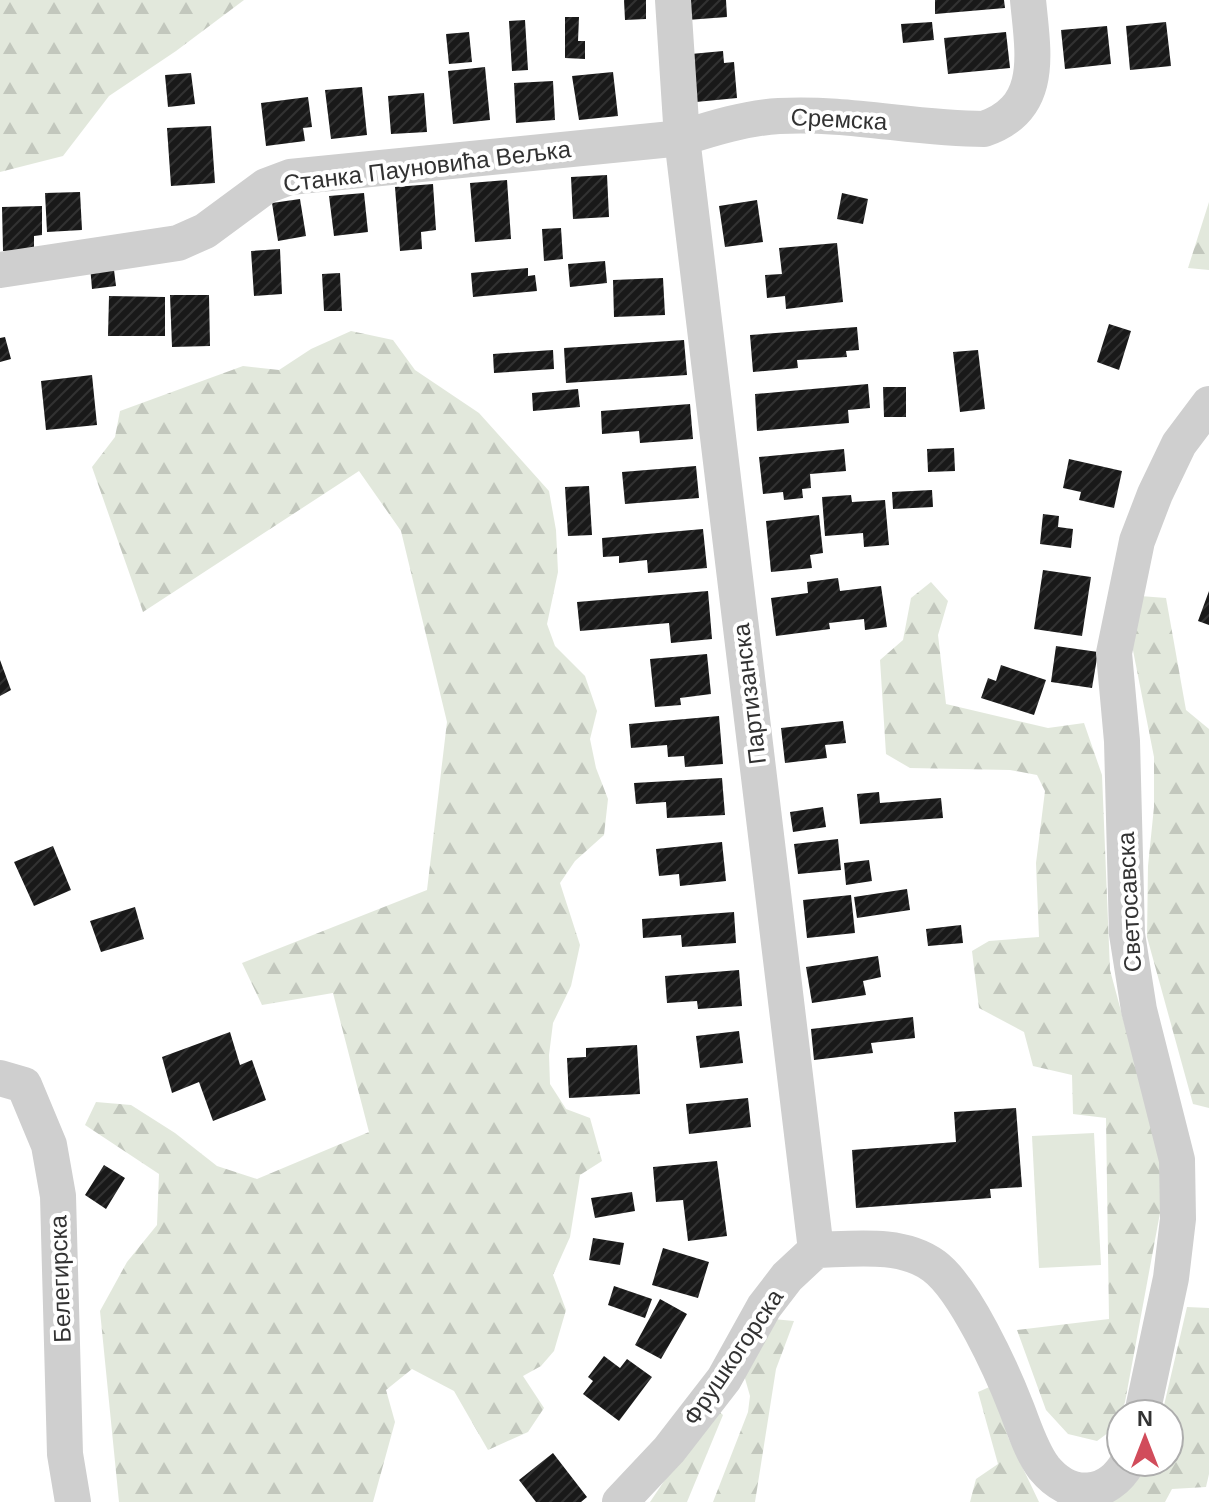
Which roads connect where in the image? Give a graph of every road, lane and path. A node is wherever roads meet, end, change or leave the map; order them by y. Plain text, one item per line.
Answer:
1 (673, 0) edge
2 (1028, 0) edge
3 (682, 138) junction
4 (0, 270) edge
5 (1209, 404) edge
6 (0, 1078) edge
7 (816, 1250) junction
8 (1145, 1398) edge
9 (1116, 1478) edge
10 (73, 1502) edge
11 (620, 1502) edge

1 - 3 street
2 - 3 street, Сремска
3 - 4 street, Станка Пауновића Вељка
3 - 7 street, Партизанска
5 - 8 street, Светосавска
6 - 10 street, Белегирска
7 - 9 street
7 - 11 street, Фрушкогорска

